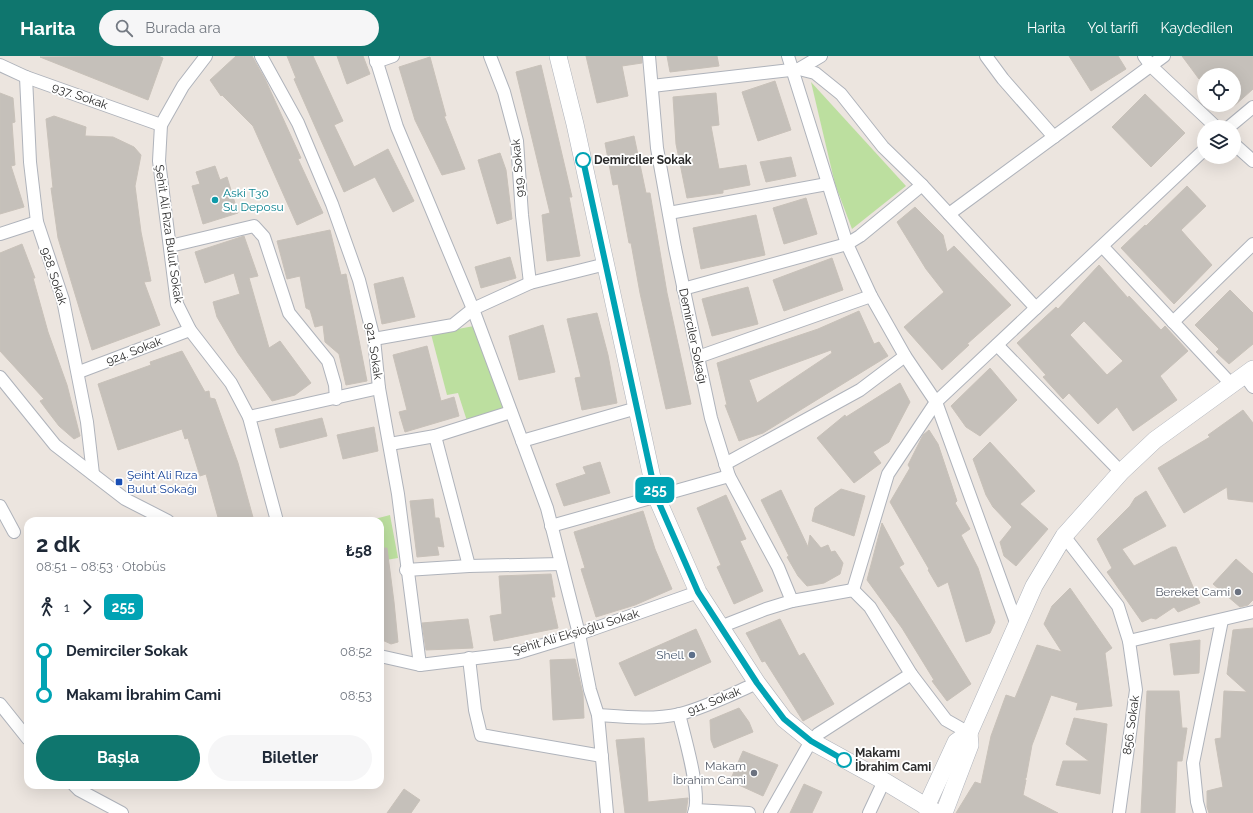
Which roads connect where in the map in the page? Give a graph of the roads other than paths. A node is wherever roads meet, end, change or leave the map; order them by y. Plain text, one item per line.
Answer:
1 (206, 56) edge
2 (261, 56) edge
3 (394, 56) edge
4 (490, 56) edge
5 (558, 56) edge
6 (649, 56) edge
7 (788, 56) edge
8 (821, 56) edge
9 (986, 56) edge
10 (1164, 56) edge
11 (376, 59) edge
12 (1147, 61) edge
13 (0, 65) edge
14 (796, 69) junction
15 (26, 77) junction
16 (652, 86) junction
17 (1253, 108) edge
18 (1209, 120) edge
19 (1238, 120) edge
20 (161, 125) junction
21 (1054, 137) junction
22 (1241, 150) edge
23 (1197, 157) edge
24 (1253, 160) edge
25 (827, 184) junction
26 (922, 185) junction
27 (668, 213) junction
28 (949, 214) junction
29 (37, 222) junction
30 (0, 234) edge
31 (847, 244) junction
32 (1253, 244) edge
33 (170, 246) junction
34 (1102, 247) junction
35 (606, 264) junction
36 (530, 283) junction
37 (683, 288) junction
38 (871, 296) junction
39 (1036, 308) junction
40 (473, 309) junction
41 (1173, 322) junction
42 (190, 330) junction
43 (374, 339) junction
44 (996, 345) junction
45 (905, 356) junction
46 (698, 358) junction
47 (79, 372) junction
48 (0, 377) edge
49 (1246, 379) edge
50 (380, 388) junction
51 (336, 399) junction
52 (936, 402) junction
53 (637, 408) junction
54 (511, 412) junction
55 (249, 417) junction
56 (435, 436) junction
57 (522, 441) junction
58 (390, 444) junction
59 (726, 464) junction
60 (1122, 472) junction
61 (93, 474) junction
62 (729, 476) junction
63 (656, 496) junction
64 (0, 506) edge
65 (160, 517) edge
66 (276, 517) edge
67 (551, 526) junction
68 (14, 532) dead end
69 (1064, 536) junction
70 (561, 564) junction
71 (469, 566) junction
72 (406, 570) junction
73 (853, 590) junction
74 (698, 592) junction
75 (792, 601) junction
76 (1253, 612) edge
77 (1222, 620) junction
78 (1016, 625) junction
79 (720, 627) junction
80 (579, 634) junction
81 (1129, 640) junction
82 (384, 657) edge
83 (469, 658) junction
84 (420, 664) junction
85 (911, 674) junction
86 (757, 683) junction
87 (0, 704) edge
88 (679, 714) junction
89 (598, 715) junction
90 (969, 733) junction
91 (24, 734) edge
92 (811, 741) junction
93 (602, 756) junction
94 (884, 781) junction
95 (78, 789) edge
96 (931, 810) edge
97 (695, 812) edge
98 (122, 813) edge
99 (607, 813) edge
100 (749, 813) edge
101 (770, 813) edge
102 (869, 813) edge
103 (944, 813) edge
104 (1119, 813) edge
105 (1200, 813) edge

1 - 20 street, Şehit Ali Rıza Bulut Sokak
2 - 43 street, 921. Sokak
3 - 11 street
4 - 36 street, 919. Sokak
5 - 35 main road
6 - 16 street, Demirciler Sokağı
7 - 14 street
8 - 14 street
9 - 21 street
10 - 12 street
11 - 40 street
12 - 18 street
12 - 21 street
13 - 15 street, 937. Sokak
14 - 16 street
14 - 25 street
14 - 26 street
15 - 20 street, 937. Sokak
15 - 29 street, 928. Sokak
16 - 27 street, Demirciler Sokağı
17 - 19 street
20 - 33 street, Şehit Ali Rıza Bulut Sokak
21 - 28 street
22 - 24 street
23 - 34 street
25 - 27 street
25 - 31 street
26 - 28 street
26 - 31 street
27 - 37 street, Demirciler Sokağı
28 - 39 street
29 - 30 street
29 - 47 street, 928. Sokak
31 - 37 street
31 - 38 street
32 - 41 street
33 - 42 street, Şehit Ali Rıza Bulut Sokak
33 - 51 street
34 - 39 street
34 - 41 street
35 - 36 street
35 - 53 main road
36 - 40 street
37 - 46 street, Demirciler Sokağı
38 - 45 street
38 - 46 street
39 - 44 street
40 - 43 street
40 - 54 street
41 - 49 street
42 - 47 street, 924. Sokak
42 - 55 street, Şehit Ali Rıza Bulut Sokak
43 - 50 street, 921. Sokak
44 - 52 street
44 - 60 street
45 - 52 street
45 - 59 street
46 - 59 street, Demirciler Sokağı
47 - 61 street, 928. Sokak
48 - 61 street
49 - 60 main road
50 - 51 street
50 - 58 street, 921. Sokak
51 - 55 street
52 - 73 street
52 - 78 street
53 - 57 street
53 - 63 main road
54 - 56 street
54 - 57 street
55 - 66 street, Şehit Ali Rıza Bulut Sokak
56 - 58 street
56 - 71 street
57 - 67 street
58 - 72 street, 921. Sokak
59 - 62 street, Demirciler Sokağı
60 - 69 main road
61 - 65 street
62 - 63 street
62 - 75 street, Demirciler Sokağı
63 - 67 street
63 - 74 main road
64 - 68 street
67 - 70 street
69 - 78 main road
69 - 81 street, 856. Sokak
70 - 71 street
70 - 80 street
71 - 72 street
72 - 84 street, 921. Sokak
73 - 75 street
73 - 85 street
74 - 79 main road
74 - 80 street, Şehit Ali Ekşioğlu Sokak
75 - 79 street
76 - 77 street
77 - 81 street
77 - 105 street
78 - 90 main road
79 - 86 main road
80 - 83 street, Şehit Ali Ekşioğlu Sokak
80 - 89 street
81 - 104 street, 856. Sokak
82 - 84 street, Şehit Ali Ekşioğlu Sokak
83 - 84 street, Şehit Ali Ekşioğlu Sokak
83 - 93 street
85 - 90 street
85 - 92 street
86 - 88 street, 911. Sokak
86 - 92 main road
87 - 91 street
88 - 89 street, 911. Sokak
88 - 97 street
89 - 93 street
90 - 96 main road
90 - 103 main road
92 - 94 main road
92 - 101 street
93 - 99 street
94 - 96 main road
94 - 102 street
95 - 98 street
97 - 100 street

